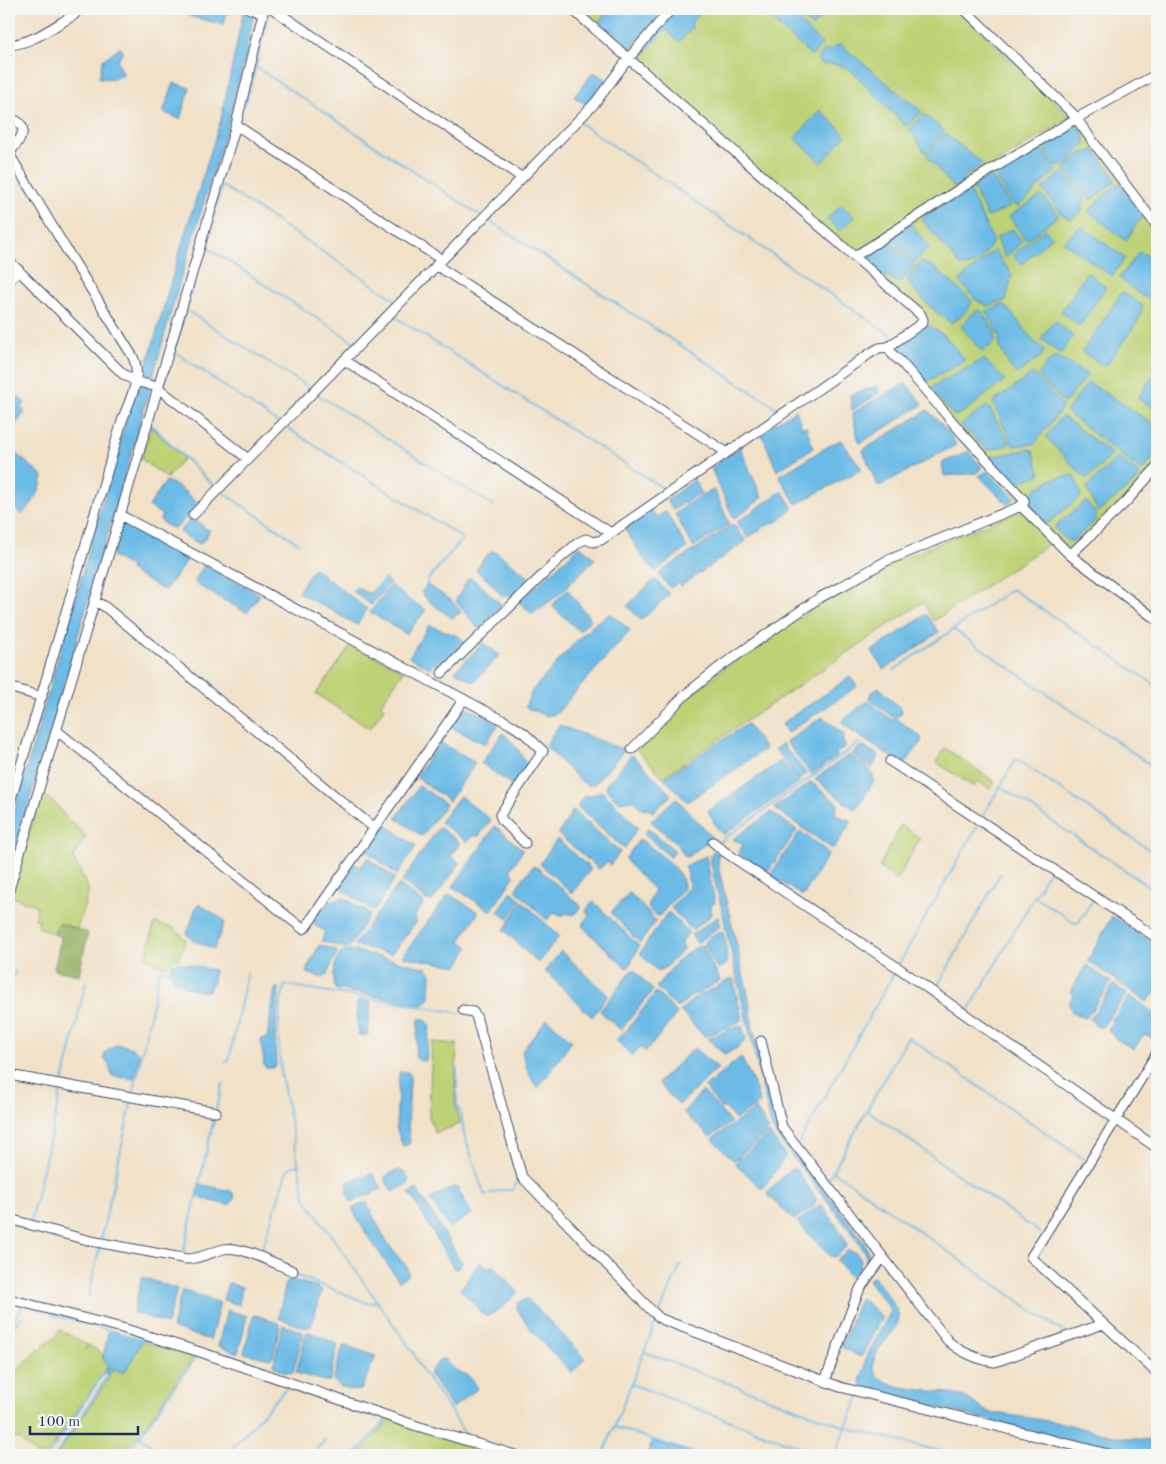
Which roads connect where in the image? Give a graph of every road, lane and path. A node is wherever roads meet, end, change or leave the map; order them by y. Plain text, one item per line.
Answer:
1 (79, 9) edge
2 (273, 9) edge
3 (572, 9) edge
4 (671, 9) edge
5 (964, 9) edge
6 (259, 10) edge
7 (9, 45) edge
8 (628, 59) junction
9 (1157, 74) edge
10 (1077, 118) junction
11 (9, 122) edge
12 (236, 125) junction
13 (522, 177) junction
14 (1157, 226) edge
15 (854, 256) junction
16 (9, 261) edge
17 (439, 262) junction
18 (19, 270) junction
19 (9, 281) edge
20 (888, 347) junction
21 (344, 360) junction
22 (137, 382) junction
23 (155, 386) junction
24 (726, 452) junction
25 (248, 459) junction
26 (1157, 467) edge
27 (1021, 506) junction
28 (120, 515) junction
29 (193, 515) dead end
30 (611, 533) junction
31 (1070, 555) junction
32 (94, 601) junction
33 (1157, 620) edge
34 (442, 673) dead end
35 (9, 687) edge
36 (42, 697) junction
37 (464, 699) junction
38 (56, 730) junction
39 (632, 749) dead end
40 (890, 761) dead end
41 (9, 806) edge
42 (374, 828) junction
43 (713, 842) dead end
44 (525, 843) dead end
45 (9, 890) edge
46 (1157, 938) edge
47 (463, 1010) dead end
48 (761, 1041) dead end
49 (1157, 1053) edge
50 (9, 1075) edge
51 (216, 1112) dead end
52 (1116, 1120) junction
53 (1157, 1148) edge
54 (9, 1220) edge
55 (882, 1258) junction
56 (294, 1272) dead end
57 (9, 1299) edge
58 (1103, 1324) junction
59 (1157, 1373) edge
60 (825, 1381) junction
61 (515, 1455) edge
62 (1112, 1455) edge

1 - 7 street
2 - 13 street
3 - 8 street
4 - 8 street
5 - 10 street
6 - 12 street
8 - 13 street
8 - 15 street
9 - 10 street
10 - 14 street
10 - 15 street
11 - 22 street
12 - 17 street
12 - 23 street
13 - 17 street
15 - 20 street
16 - 18 street
17 - 21 street
17 - 24 street
18 - 19 street
18 - 22 street
20 - 24 street
20 - 27 street
21 - 25 street
21 - 30 street
22 - 23 street
22 - 36 street
23 - 25 street
23 - 28 street
24 - 30 street
25 - 29 street
26 - 31 street
27 - 31 street
27 - 39 street
28 - 32 street
28 - 37 street
30 - 34 street
31 - 33 street
32 - 38 street
32 - 42 street
35 - 36 street
36 - 41 street
37 - 42 street
37 - 44 street
38 - 42 street
38 - 45 street
40 - 46 street
43 - 52 street
47 - 60 street
48 - 55 street
49 - 52 street
50 - 51 street
52 - 53 street
52 - 58 street
54 - 56 street
55 - 58 street
55 - 60 street
57 - 61 street
58 - 59 street
60 - 62 street

